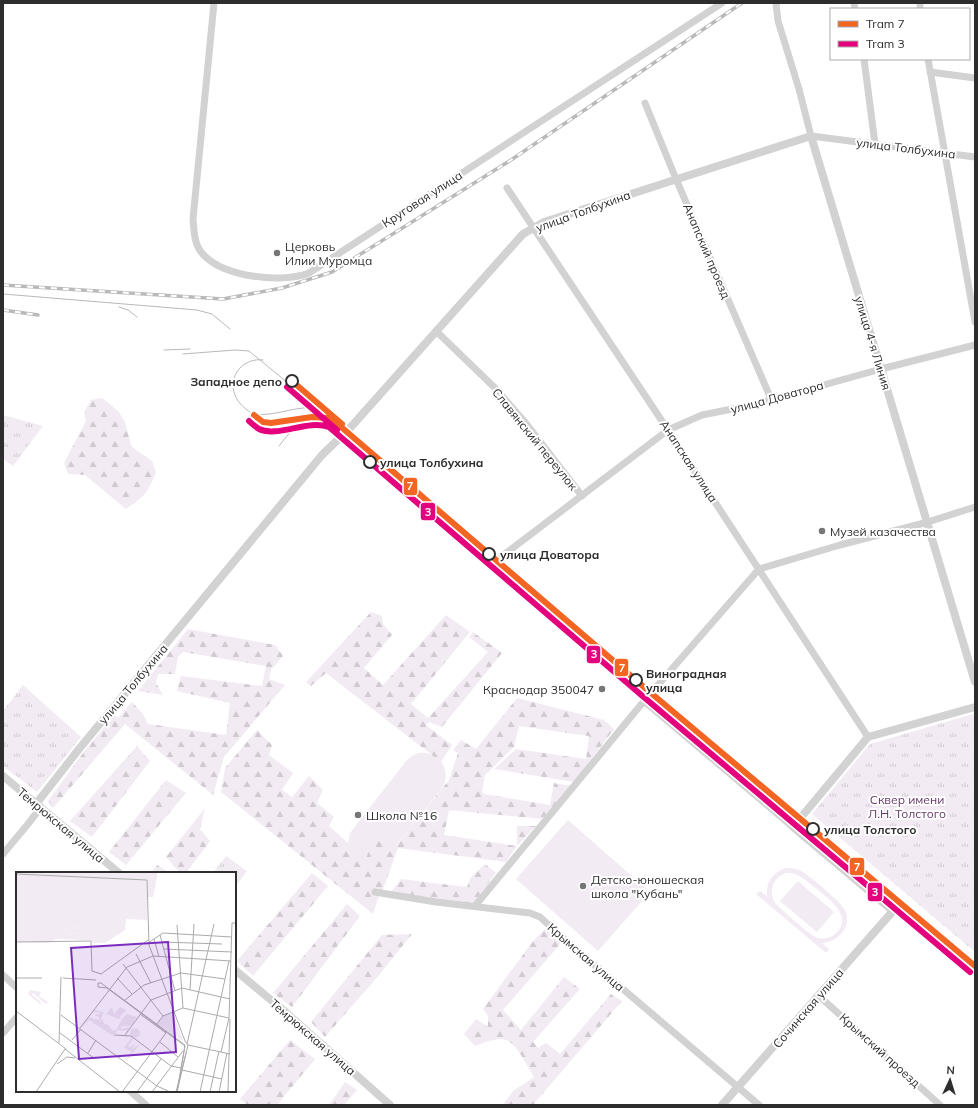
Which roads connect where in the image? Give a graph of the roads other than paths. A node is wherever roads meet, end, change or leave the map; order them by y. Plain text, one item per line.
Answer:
1 (214, 3) edge
2 (722, 3) edge
3 (776, 3) edge
4 (864, 60) edge
5 (928, 60) edge
6 (930, 72) junction
7 (975, 78) edge
8 (646, 102) dead end
9 (812, 136) junction
10 (875, 144) junction
11 (945, 153) junction
12 (975, 157) edge
13 (676, 179) junction
14 (507, 188) dead end
15 (535, 227) junction
16 (975, 322) edge
17 (436, 332) junction
18 (975, 346) edge
19 (881, 369) junction
20 (771, 399) junction
21 (668, 430) junction
22 (582, 496) junction
23 (975, 507) edge
24 (928, 522) junction
25 (501, 557) dead end
26 (759, 568) junction
27 (975, 682) edge
28 (644, 701) junction
29 (975, 707) edge
30 (868, 737) junction
31 (3, 776) edge
32 (39, 805) junction
33 (793, 826) junction
34 (3, 854) edge
35 (119, 872) edge
36 (375, 892) dead end
37 (474, 906) junction
38 (236, 971) edge
39 (3, 975) edge
40 (16, 987) edge
41 (819, 996) junction
42 (16, 1019) edge
43 (3, 1033) edge
44 (739, 1087) junction
45 (131, 1092) edge
46 (146, 1105) edge
47 (390, 1105) edge
48 (722, 1105) edge
49 (759, 1105) edge
50 (940, 1105) edge

1 - 2 street, Круговая улица
3 - 9 street, улица 4-я Линия
4 - 10 street
5 - 6 street
6 - 7 street
6 - 11 street
8 - 13 street, Анапский проезд
9 - 10 street, улица Толбухина
9 - 13 street, улица Толбухина
9 - 19 street, улица 4-я Линия
10 - 11 street, улица Толбухина
11 - 12 street, улица Толбухина
11 - 16 street
13 - 15 street, улица Толбухина
13 - 20 street, Анапский проезд
14 - 15 street, Анапская улица
15 - 17 street, улица Толбухина
15 - 21 street, Анапская улица
17 - 22 street, Славянский переулок
17 - 32 street, улица Толбухина
18 - 19 street, улица Доватора
19 - 20 street, улица Доватора
19 - 24 street, улица 4-я Линия
20 - 21 street, улица Доватора
21 - 22 street, улица Доватора
21 - 26 street, Анапская улица
22 - 25 street, улица Доватора
23 - 24 street
24 - 26 street
24 - 27 street, улица 4-я Линия
26 - 28 street
26 - 30 street, Анапская улица
28 - 33 street
28 - 37 street
29 - 30 street
30 - 33 street
31 - 32 street, Темрюкская улица
32 - 34 street
32 - 35 street, Темрюкская улица
33 - 41 street, Сочинская улица
36 - 37 street, Крымская улица
37 - 44 street, Крымская улица
38 - 47 street, Темрюкская улица
39 - 40 street
41 - 44 street, Сочинская улица
41 - 50 street, Крымский проезд
42 - 43 street
44 - 48 street, Сочинская улица
44 - 49 street, Крымская улица
45 - 46 street

